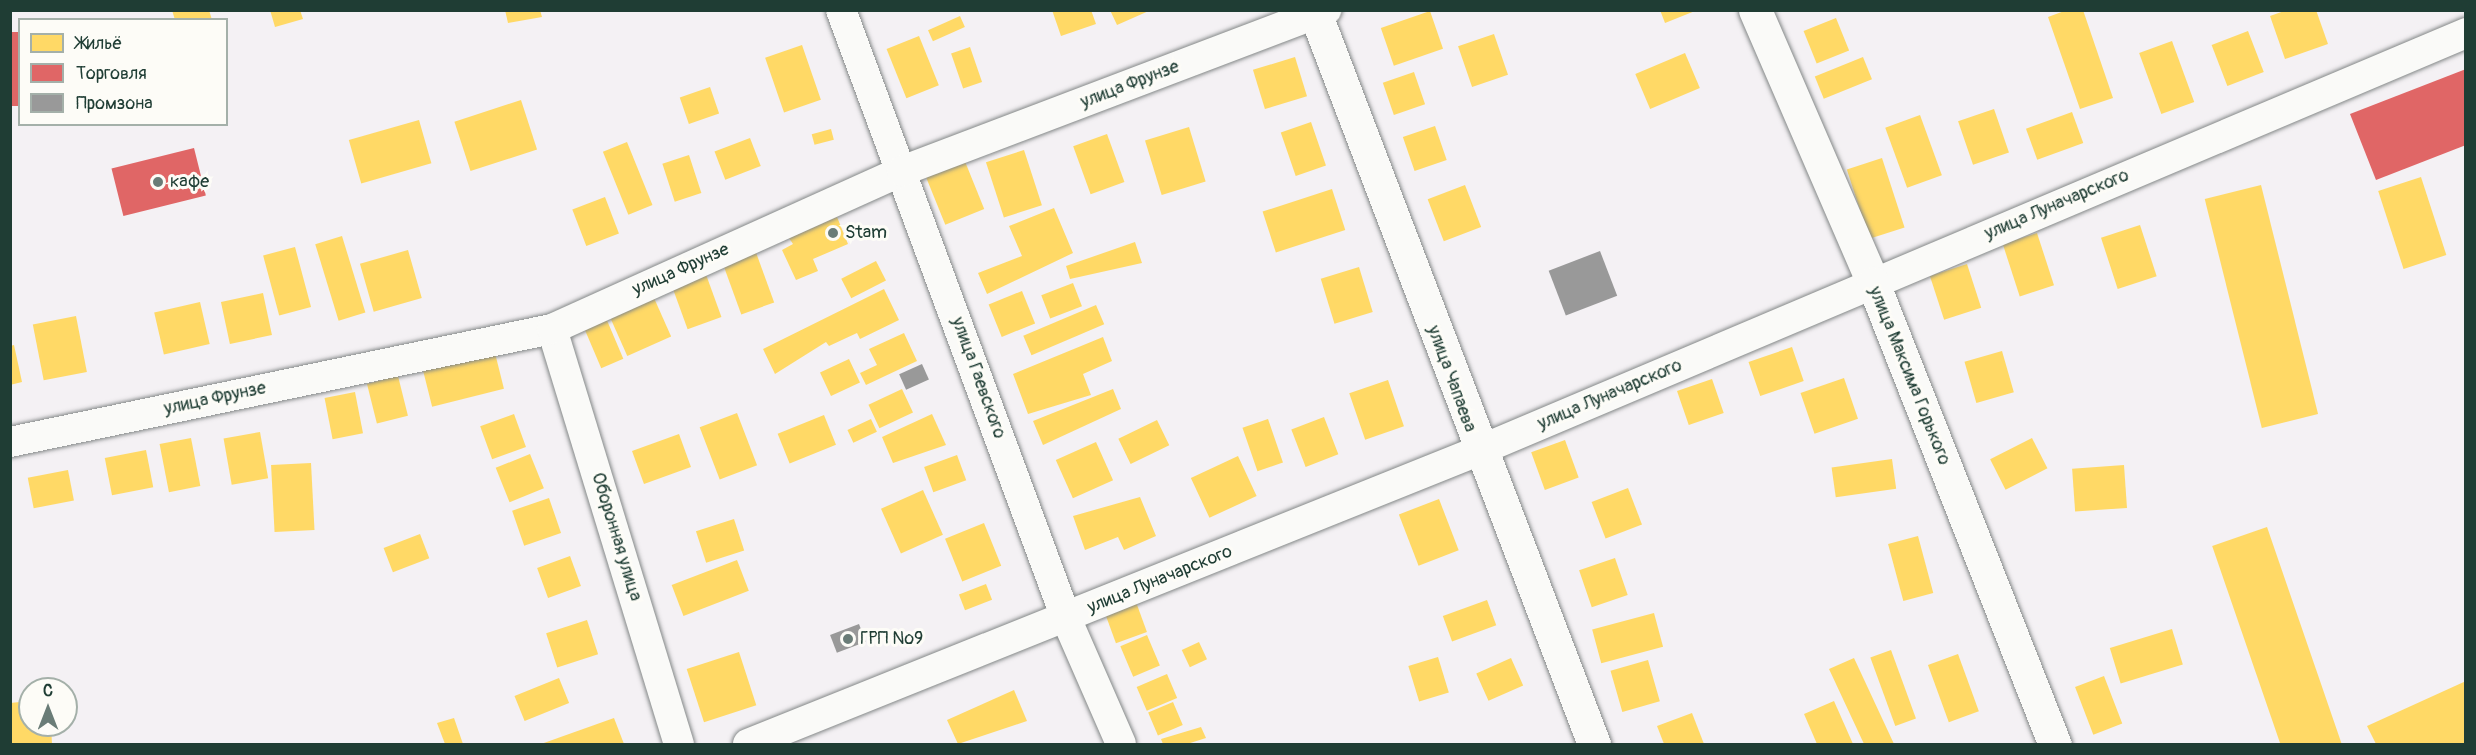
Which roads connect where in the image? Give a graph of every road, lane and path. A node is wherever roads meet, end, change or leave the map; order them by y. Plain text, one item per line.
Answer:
1 (841, 10) edge
2 (1755, 10) edge
3 (1319, 12) edge
4 (2466, 33) edge
5 (902, 171) junction
6 (1873, 283) junction
7 (552, 328) junction
8 (10, 442) edge
9 (1478, 452) junction
10 (1066, 618) junction
11 (679, 744) edge
12 (748, 744) edge
13 (1120, 744) edge
14 (1594, 744) edge
15 (2055, 744) edge

1 - 5 street, улица Гаевского
2 - 6 street, улица Максима Горького
3 - 5 street, улица Фрунзе
3 - 9 street, улица Чапаева
4 - 6 street, улица Луначарского
5 - 7 street, улица Фрунзе
5 - 10 street, улица Гаевского
6 - 9 street, улица Луначарского
6 - 15 street, улица Максима Горького
7 - 8 street, улица Фрунзе
7 - 11 street, Оборонная улица
9 - 10 street, улица Луначарского
9 - 14 street, улица Чапаева
10 - 12 street, улица Луначарского
10 - 13 street, улица Гаевского

